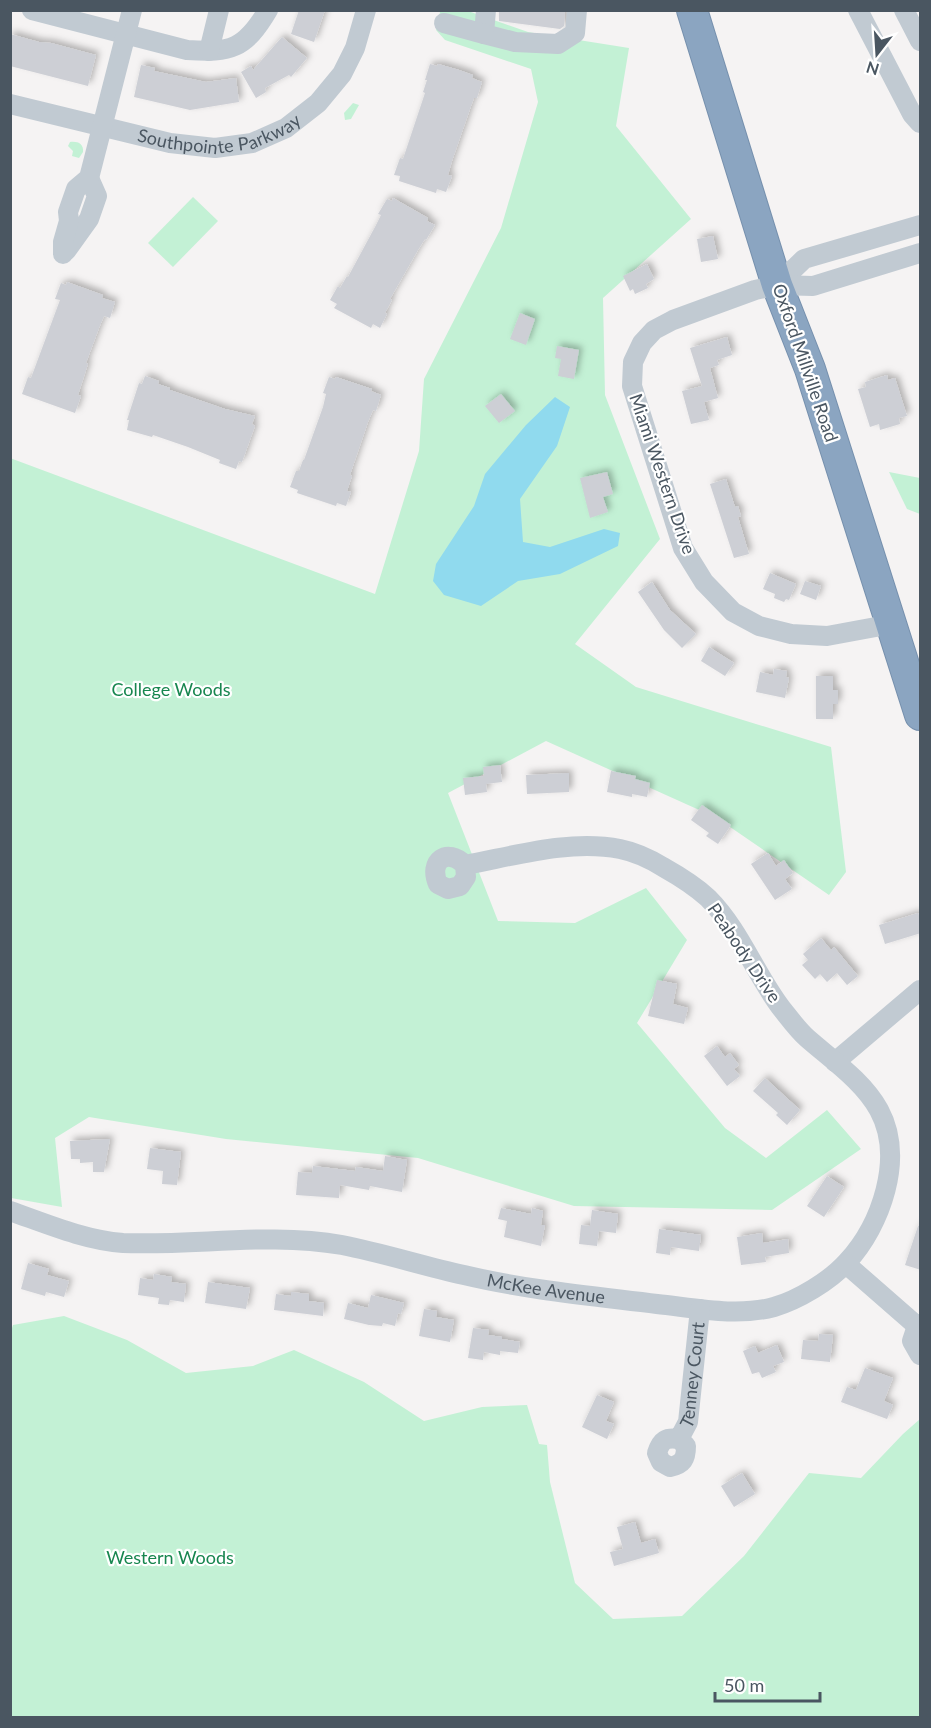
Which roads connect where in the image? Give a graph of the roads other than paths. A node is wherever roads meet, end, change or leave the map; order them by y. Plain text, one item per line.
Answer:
1 (32, 10) edge
2 (132, 10) edge
3 (219, 10) edge
4 (268, 10) edge
5 (366, 10) edge
6 (486, 10) edge
7 (577, 10) edge
8 (692, 10) edge
9 (858, 10) edge
10 (904, 10) edge
11 (444, 23) dead end
12 (484, 34) junction
13 (126, 35) junction
14 (921, 41) edge
15 (209, 51) junction
16 (10, 104) edge
17 (921, 123) edge
18 (103, 127) junction
19 (75, 224) dead end
20 (921, 225) edge
21 (921, 253) edge
22 (777, 285) junction
23 (892, 624) junction
24 (921, 715) edge
25 (465, 865) dead end
26 (921, 990) edge
27 (835, 1062) junction
28 (10, 1211) edge
29 (846, 1264) junction
30 (700, 1309) junction
31 (919, 1325) edge
32 (921, 1355) edge
33 (679, 1439) dead end

1 - 13 street
2 - 13 street
3 - 15 street
4 - 15 street
5 - 18 street, Southpointe Parkway
6 - 12 street
7 - 12 street
8 - 22 highway, Oxford Millville Road
9 - 17 street
10 - 14 street
11 - 12 street
13 - 15 street
13 - 18 street
16 - 18 street, Southpointe Parkway
18 - 19 street
20 - 22 street
21 - 22 street
22 - 23 highway, Oxford Millville Road
22 - 23 street, Miami Western Drive
23 - 24 highway, Oxford Millville Road
25 - 27 street, Peabody Drive
26 - 27 street
27 - 29 street, McKee Avenue
28 - 30 street, McKee Avenue
29 - 30 street, McKee Avenue
29 - 31 street
30 - 33 street, Tenney Court
31 - 32 street

